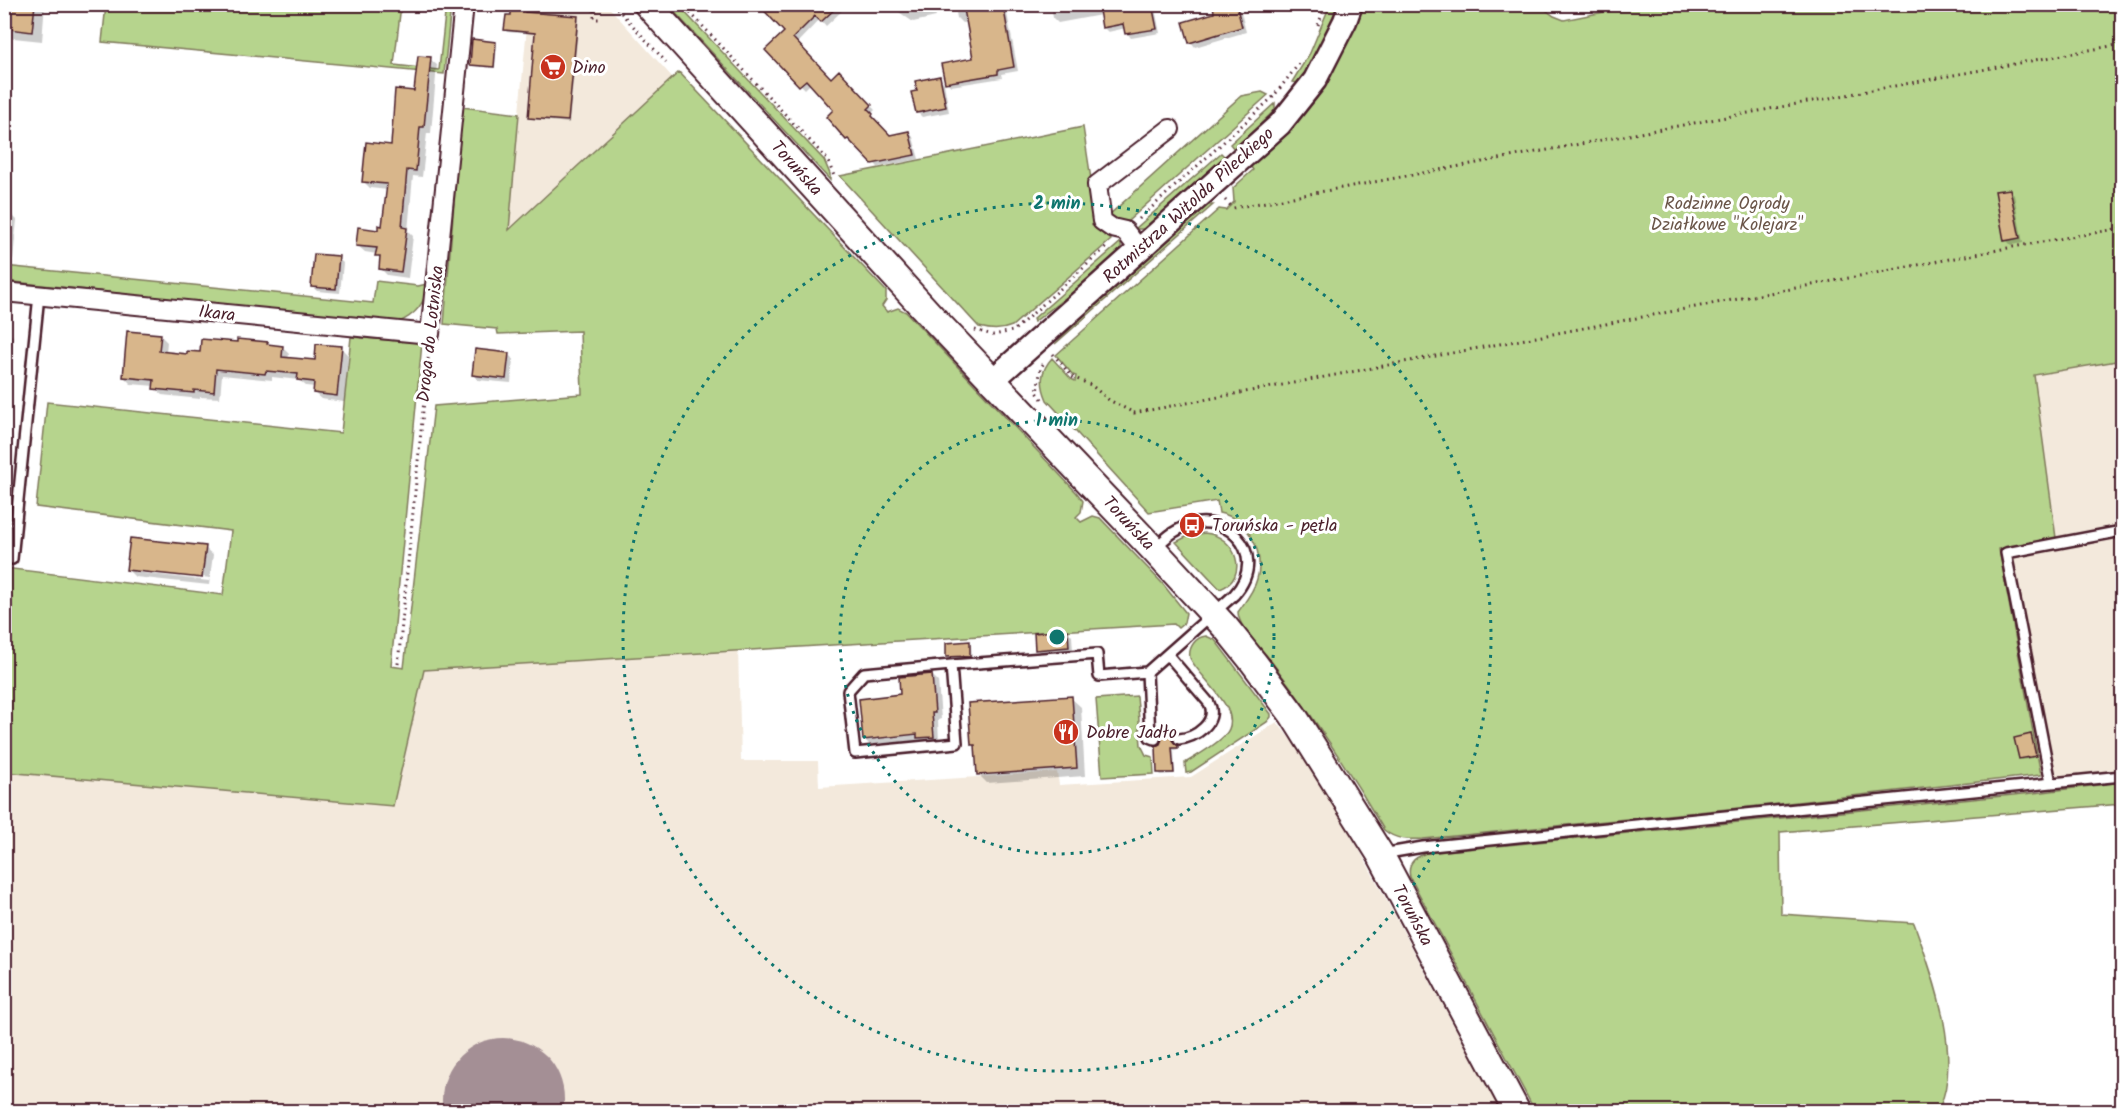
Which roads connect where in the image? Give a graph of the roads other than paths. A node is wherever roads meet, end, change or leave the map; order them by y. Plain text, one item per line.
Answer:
1 (464, 4) edge
2 (647, 4) edge
3 (1351, 4) edge
4 (1170, 129) dead end
5 (1139, 249) junction
6 (4, 292) edge
7 (39, 295) junction
8 (430, 334) joint
9 (993, 380) junction
10 (2122, 531) edge
11 (1154, 550) junction
12 (12, 559) dead end
13 (1212, 614) junction
14 (1168, 656) junction
15 (951, 665) junction
16 (1147, 672) junction
17 (1179, 739) dead end
18 (1155, 740) dead end
19 (2122, 776) edge
20 (2051, 783) junction
21 (1380, 854) junction
22 (1517, 1112) edge

1 - 8 street, Droga do Lotniska
2 - 9 main road, Toruńska
3 - 5 street, Rotmistrza Witolda Pileckiego
4 - 5 street
5 - 9 street, Rotmistrza Witolda Pileckiego
6 - 7 street, Ikara
7 - 8 street, Ikara
7 - 12 lane
9 - 11 main road, Toruńska
10 - 20 lane
11 - 13 main road, Toruńska
11 - 13 lane
13 - 14 lane
13 - 21 main road, Toruńska
14 - 16 lane
14 - 17 lane
15 - 15 lane
15 - 16 lane
16 - 18 lane
19 - 20 lane
20 - 21 lane
21 - 22 main road, Toruńska

